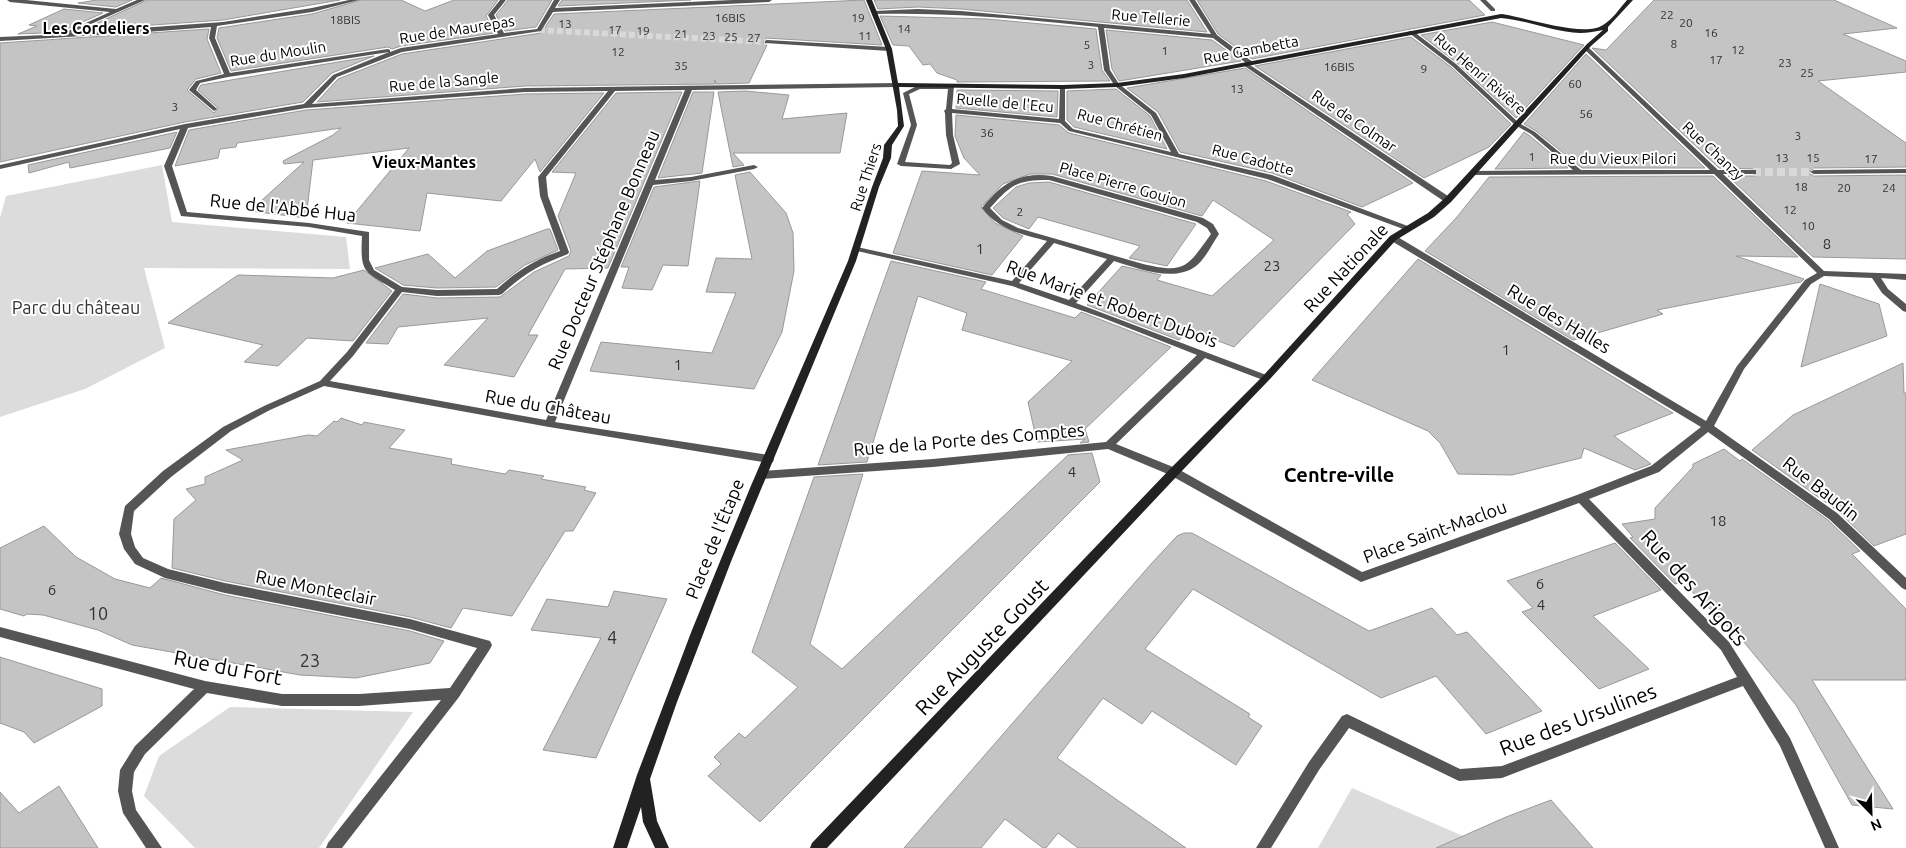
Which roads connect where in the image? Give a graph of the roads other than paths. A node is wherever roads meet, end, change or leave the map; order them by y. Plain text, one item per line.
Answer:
1 (10, 0) edge
2 (142, 0) edge
3 (356, 0) edge
4 (503, 0) edge
5 (557, 0) edge
6 (769, 0) edge
7 (869, 0) edge
8 (1192, 0) edge
9 (1483, 0) edge
10 (1630, 0) edge
11 (550, 10) junction
12 (1493, 10) dead end
13 (116, 11) junction
14 (876, 12) junction
15 (214, 25) junction
16 (1100, 26) junction
17 (1605, 27) junction
18 (1411, 32) junction
19 (1578, 32) junction
20 (501, 34) junction
21 (63, 35) junction
22 (1215, 36) junction
23 (0, 39) edge
24 (767, 42) tunnel mouth
25 (1588, 47) junction
26 (889, 49) junction
27 (402, 50) junction
28 (1248, 64) junction
29 (228, 75) junction
30 (897, 84) junction
31 (1117, 85) junction
32 (1063, 87) junction
33 (614, 88) junction
34 (689, 89) junction
35 (306, 106) junction
36 (214, 109) dead end
37 (947, 111) junction
38 (1062, 120) junction
39 (1517, 124) junction
40 (185, 126) junction
41 (1176, 154) junction
42 (0, 167) edge
43 (754, 167) dead end
44 (1906, 171) edge
45 (1753, 172) tunnel mouth
46 (1814, 172) tunnel mouth
47 (1473, 173) junction
48 (1580, 173) junction
49 (1715, 173) junction
50 (650, 183) junction
51 (1448, 200) junction
52 (1409, 228) junction
53 (1393, 238) junction
54 (1052, 240) junction
55 (857, 249) junction
56 (1112, 258) junction
57 (1822, 273) junction
58 (1876, 277) junction
59 (1906, 277) edge
60 (1014, 284) junction
61 (400, 289) junction
62 (1071, 303) junction
63 (1906, 308) edge
64 (1203, 354) junction
65 (1266, 378) junction
66 (323, 384) junction
67 (549, 424) junction
68 (1708, 427) junction
69 (1109, 445) junction
70 (768, 459) junction
71 (1174, 472) junction
72 (762, 475) junction
73 (1581, 498) junction
74 (1906, 586) edge
75 (0, 632) edge
76 (1746, 679) junction
77 (205, 687) junction
78 (454, 693) junction
79 (643, 775) junction
80 (155, 848) edge
81 (333, 848) edge
82 (620, 848) edge
83 (662, 848) edge
84 (817, 848) edge
85 (1263, 848) edge
86 (1832, 848) edge

1 - 13 street
2 - 13 street
3 - 15 street
4 - 20 street
5 - 11 street
6 - 11 street
7 - 14 main road, Rue Thiers
8 - 22 street
9 - 12 street
10 - 17 main road, Rue Nationale
11 - 20 street, Rue de Maurepas
13 - 21 street
14 - 16 street, Rue Tellerie
14 - 26 main road, Rue Thiers
15 - 21 street
15 - 29 street
16 - 22 street, Rue Tellerie
16 - 31 street
17 - 19 main road, Rue Gambetta
17 - 25 main road, Rue Nationale
18 - 19 main road, Rue Gambetta
18 - 28 main road, Rue Gambetta
18 - 39 street, Rue Henri Rivière
19 - 25 main road
20 - 27 street, Rue de Maurepas
21 - 23 street
22 - 28 street, Rue de Colmar
24 - 26 street
25 - 39 main road, Rue Nationale
25 - 49 street, Rue Chanzy
26 - 30 main road, Rue Thiers
27 - 29 street, Rue du Moulin
27 - 35 street, Rue de Maurepas
28 - 31 main road, Rue Gambetta
28 - 51 street, Rue de Colmar
29 - 36 street, Rue du Moulin
30 - 32 main road, Rue Gambetta
30 - 34 street, Rue de la Sangle
30 - 55 main road, Rue Thiers
31 - 32 main road, Rue Gambetta
31 - 41 street
32 - 38 street, Rue Chrétien
33 - 34 street, Rue de la Sangle
33 - 35 street, Rue de la Sangle
33 - 61 street
34 - 50 street, Rue Docteur Stéphane Bonneau
35 - 40 street, Rue de la Sangle
37 - 37 street
37 - 38 street, Ruelle de l'Ecu
38 - 41 street, Rue Chrétien
39 - 47 main road, Rue Nationale
39 - 48 street, Rue Henri Rivière
40 - 42 street, Rue de la Sangle
40 - 61 street, Rue de l'Abbé Hua
41 - 52 street, Rue Cadotte
43 - 50 street
44 - 46 street
45 - 49 street, Rue du Vieux Pilori
47 - 48 street, Rue du Vieux Pilori
47 - 51 main road, Rue Nationale
48 - 49 street, Rue du Vieux Pilori
49 - 57 street, Rue Chanzy
50 - 67 street, Rue Docteur Stéphane Bonneau
51 - 52 main road, Rue Nationale
52 - 53 main road, Rue Nationale
53 - 65 main road, Rue Nationale
53 - 68 street, Rue des Halles
54 - 56 street, Place Pierre Goujon
54 - 56 street, Place Pierre Goujon
54 - 60 street
55 - 60 street, Rue Marie et Robert Dubois
55 - 70 main road, Place de l'Étape
56 - 62 street
57 - 58 street
57 - 68 street
58 - 59 street
58 - 63 street
60 - 62 street, Rue Marie et Robert Dubois
61 - 66 street
62 - 64 street, Rue Marie et Robert Dubois
64 - 65 street, Rue Marie et Robert Dubois
64 - 69 street
65 - 71 main road, Rue Nationale
66 - 67 street, Rue du Château
66 - 78 street, Rue Monteclair
67 - 70 street, Rue du Château
68 - 73 street, Place Saint-Maclou
68 - 74 street, Rue Baudin
69 - 71 street, Rue de la Porte des Comptes
69 - 72 street, Rue de la Porte des Comptes
70 - 72 main road, Place de l'Étape
71 - 73 street, Place Saint-Maclou
71 - 84 main road, Rue Auguste Goust
72 - 79 main road, Place de l'Étape
73 - 76 street, Rue des Arigots
75 - 77 street, Rue du Fort
76 - 85 street, Rue des Ursulines
76 - 86 street, Rue des Arigots
77 - 78 street, Rue du Fort
77 - 80 street
78 - 81 street
79 - 82 main road
79 - 83 main road, Place de l'Étape

